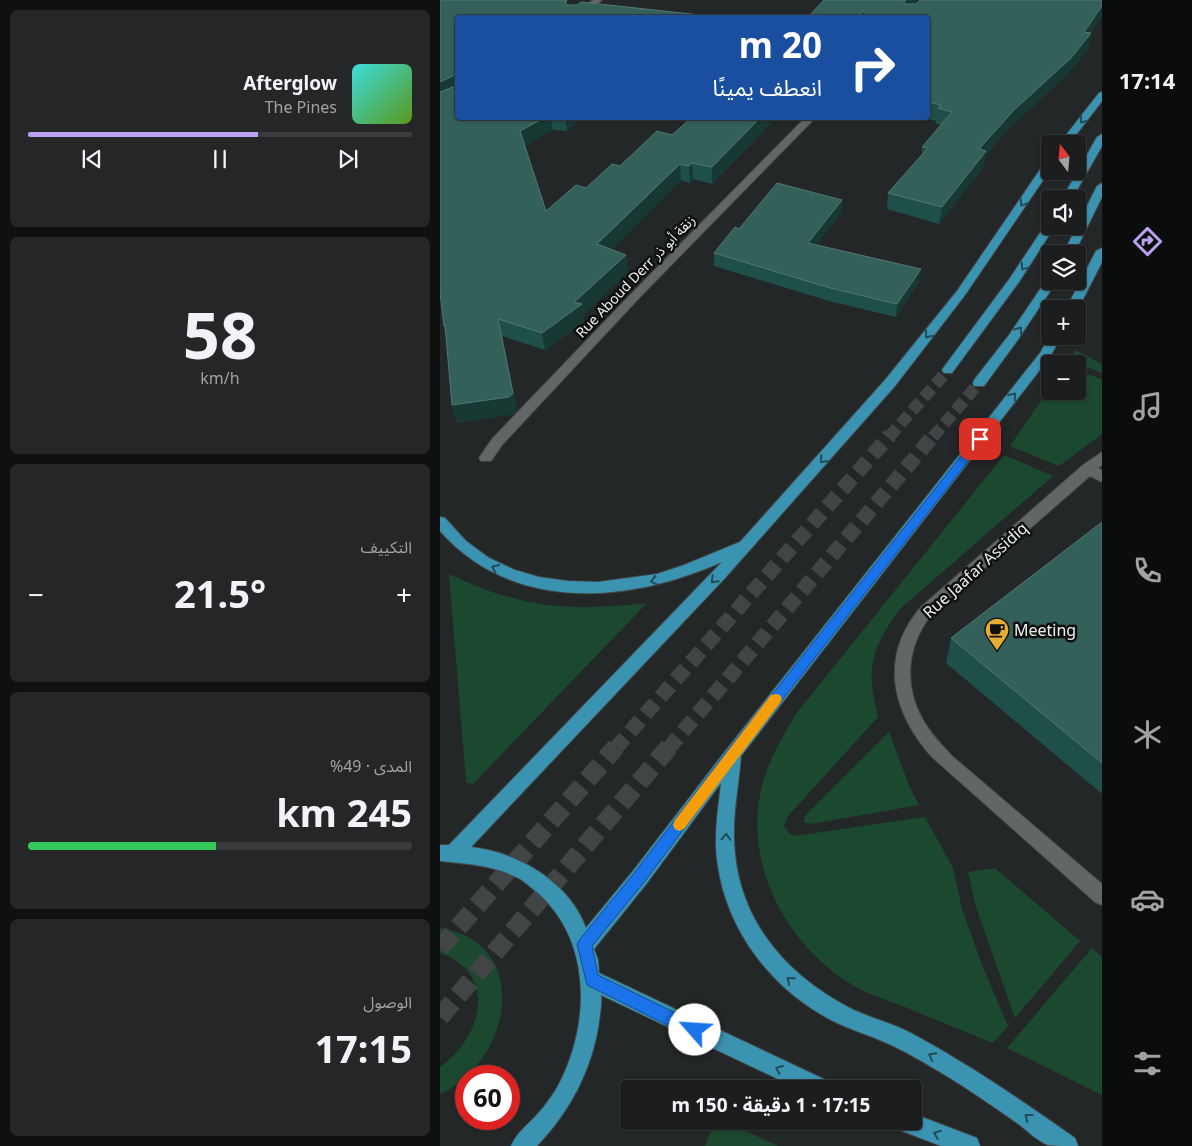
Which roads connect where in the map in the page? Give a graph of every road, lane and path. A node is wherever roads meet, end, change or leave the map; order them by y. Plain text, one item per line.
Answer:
1 (598, 0) edge
2 (577, 15) edge
3 (1102, 96) edge
4 (808, 120) edge
5 (1071, 135) edge
6 (1102, 137) edge
7 (1041, 176) edge
8 (1102, 186) edge
9 (1072, 190) edge
10 (1044, 235) edge
11 (1072, 245) edge
12 (1102, 252) edge
13 (1045, 290) edge
14 (1077, 300) edge
15 (1051, 345) edge
16 (948, 370) tunnel mouth
17 (979, 382) tunnel mouth
18 (1102, 457) edge
19 (486, 458) dead end
20 (1095, 473) edge
21 (440, 522) edge
22 (748, 544) junction
23 (733, 754) junction
24 (447, 853) edge
25 (1102, 896) edge
26 (585, 944) junction
27 (592, 980) junction
28 (803, 1080) edge
29 (922, 1128) edge
30 (522, 1146) edge
31 (969, 1146) edge
32 (1067, 1146) edge

1 - 2 street
3 -> 5 main road
4 - 19 street, Rue Aboud Derr زنقة أبو ذر
6 - 9 main road
7 -> 22 main road
8 - 11 main road
10 -> 16 main road
12 - 14 main road
17 -> 13 main road
23 -> 15 main road
18 - 20 street, Rue Jaafar Assidiq
20 - 25 street, Rue Jaafar Assidiq
22 -> 21 main road
22 -> 24 main road
23 - 26 main road
32 -> 23 main road
24 - 26 main road
26 - 27 main road
28 -> 27 main road
27 - 30 main road
31 -> 29 main road

